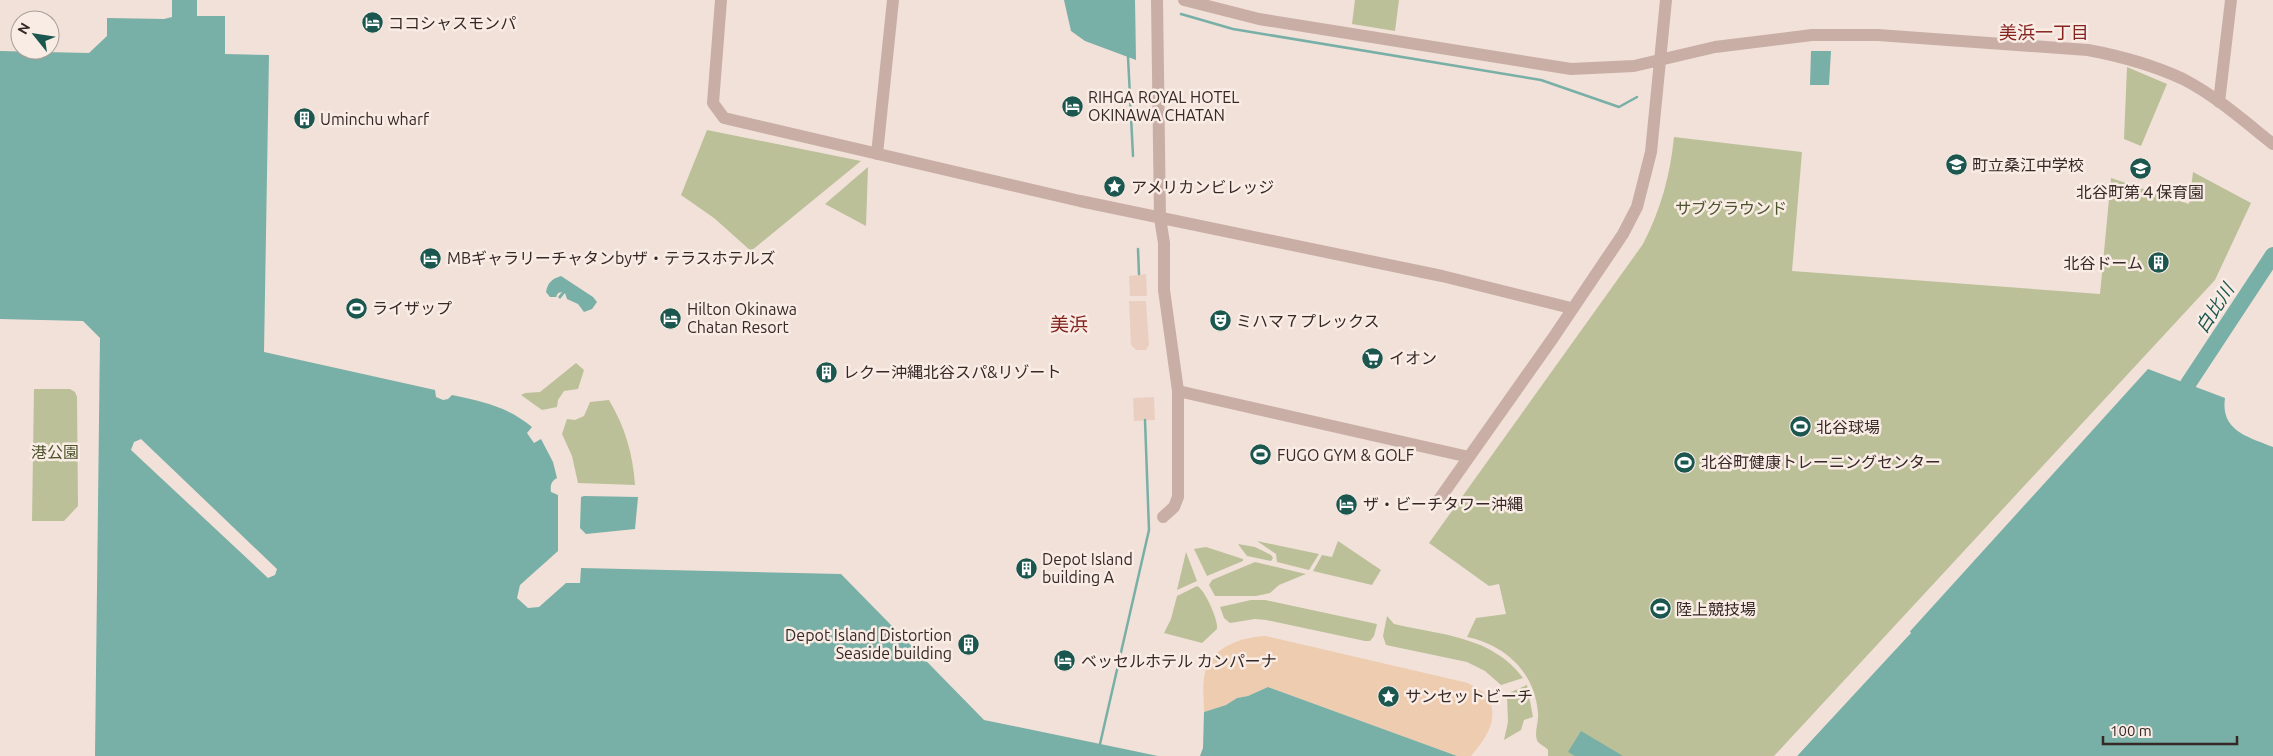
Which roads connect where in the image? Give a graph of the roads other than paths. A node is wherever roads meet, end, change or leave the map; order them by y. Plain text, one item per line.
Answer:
1 (721, 0) edge
2 (893, 0) edge
3 (1157, 0) edge
4 (1184, 0) edge
5 (1666, 0) edge
6 (2231, 0) edge
7 (1661, 60) junction
8 (2219, 102) junction
9 (2273, 144) edge
10 (877, 154) junction
11 (1160, 218) junction
12 (1571, 308) junction
13 (1178, 391) junction
14 (1469, 456) junction
15 (1438, 501) dead end
16 (1164, 517) dead end

1 - 10 street
2 - 10 street
3 - 11 street
4 - 7 street
5 - 7 street
6 - 8 street
7 - 8 street
7 - 12 street
8 - 9 street
10 - 11 street
11 - 12 street
11 - 13 street
12 - 14 street
13 - 14 street
13 - 16 street
14 - 15 street

